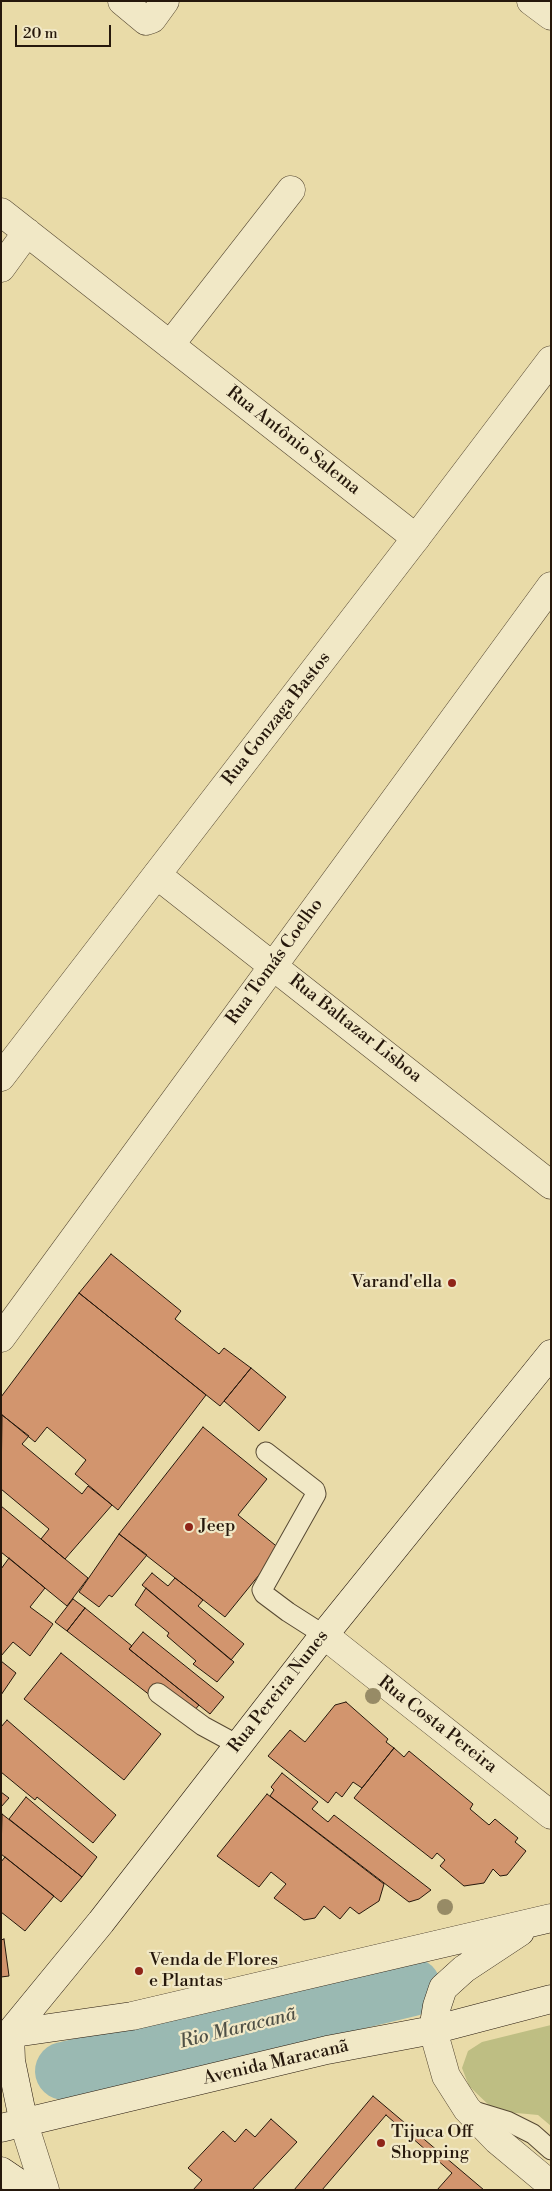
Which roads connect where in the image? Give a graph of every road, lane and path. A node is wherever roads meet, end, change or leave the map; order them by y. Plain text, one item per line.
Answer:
1 (122, 1) edge
2 (165, 1) edge
3 (531, 1) edge
4 (551, 16) edge
5 (292, 190) dead end
6 (1, 212) edge
7 (26, 232) junction
8 (1, 268) edge
9 (170, 344) junction
10 (551, 360) edge
11 (416, 538) junction
12 (551, 586) edge
13 (157, 875) junction
14 (273, 964) junction
15 (1, 1077) edge
16 (551, 1185) edge
17 (1, 1338) edge
18 (551, 1354) edge
19 (266, 1452) dead end
20 (324, 1635) junction
21 (158, 1693) dead end
22 (238, 1745) junction
23 (551, 1814) edge
24 (542, 1920) edge
25 (551, 1999) edge
26 (433, 2030) junction
27 (4, 2033) edge
28 (467, 2109) junction
29 (14, 2118) edge
30 (508, 2121) junction
31 (551, 2135) edge
32 (551, 2150) edge
33 (1, 2171) edge
34 (551, 2185) edge
35 (30, 2190) edge
36 (45, 2190) edge

1 - 2 street
3 - 4 street
5 - 9 street
6 - 7 street, Rua Antônio Salema
7 - 8 street
7 - 9 street, Rua Antônio Salema
9 - 11 street, Rua Antônio Salema
10 - 11 street, Rua Gonzaga Bastos
11 - 13 street, Rua Gonzaga Bastos
12 - 14 street, Rua Tomás Coelho
13 - 14 street, Rua Baltazar Lisboa
13 - 15 street, Rua Gonzaga Bastos
14 - 16 street, Rua Baltazar Lisboa
14 - 17 street, Rua Tomás Coelho
18 - 20 street, Rua Pereira Nunes
19 - 20 lane
20 - 22 street, Rua Pereira Nunes
20 - 23 street, Rua Costa Pereira
21 - 22 lane
22 - 27 street, Rua Pereira Nunes
24 - 26 street
24 - 27 street
25 - 26 street, Avenida Maracanã
26 - 28 street
26 - 29 street, Avenida Maracanã
27 - 29 street
28 - 30 lane
28 - 34 street
29 - 36 street
30 - 31 lane
30 - 32 lane
33 - 35 street

